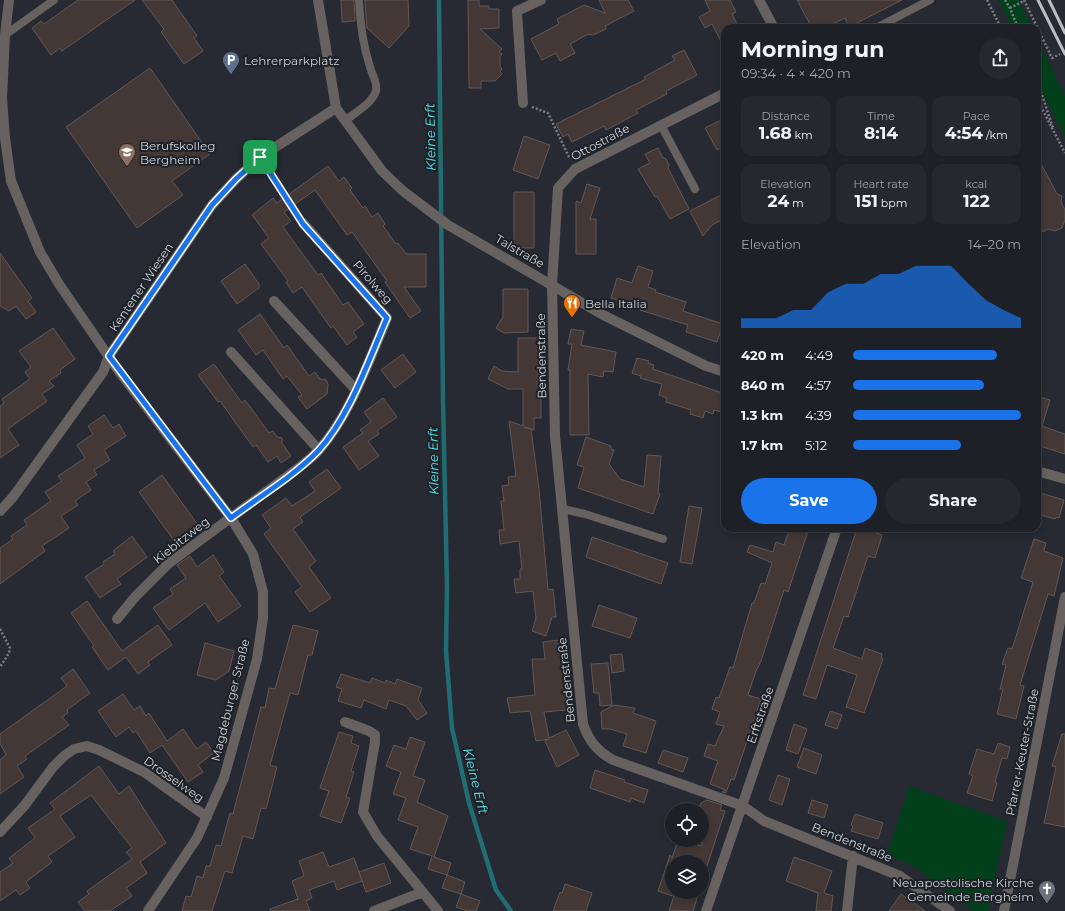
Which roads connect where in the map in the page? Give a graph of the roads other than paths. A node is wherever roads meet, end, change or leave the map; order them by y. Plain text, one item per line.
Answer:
1 (9, 0) edge
2 (54, 0) edge
3 (318, 0) edge
4 (359, 0) edge
5 (541, 0) edge
6 (759, 0) edge
7 (930, 0) edge
8 (772, 24) edge
9 (884, 24) edge
10 (4, 35) junction
11 (721, 95) edge
12 (1, 98) edge
13 (523, 104) road end
14 (336, 108) junction
15 (345, 121) junction
16 (661, 125) junction
17 (695, 189) dead end
18 (303, 224) road end
19 (552, 285) junction
20 (274, 301) dead end
21 (231, 352) dead end
22 (109, 356) junction
23 (721, 371) edge
24 (356, 390) junction
25 (319, 450) junction
26 (1041, 472) edge
27 (1065, 479) edge
28 (562, 509) junction
29 (0, 511) edge
30 (231, 518) junction
31 (836, 532) edge
32 (662, 538) dead end
33 (1065, 597) edge
34 (117, 619) dead end
35 (345, 722) dead end
36 (743, 806) junction
37 (207, 817) junction
38 (0, 832) edge
39 (853, 856) junction
40 (423, 892) junction
41 (148, 911) edge
42 (374, 911) edge
43 (438, 911) edge
44 (706, 911) edge
45 (847, 911) edge
46 (950, 911) edge
47 (1004, 911) edge

1 - 10 street, Magdeburger Straße
2 - 10 lane
3 - 14 street
4 - 15 lane
5 - 13 street
6 - 8 street
7 - 9 lane
10 - 12 street, Magdeburger Straße
11 - 16 street, Ottostraße
12 - 22 street, Magdeburger Straße
14 - 15 street, Talstraße
14 - 22 street, Kentener Wiesen
15 - 19 street, Talstraße
16 - 17 lane
16 - 19 street, Ottostraße
18 - 24 street, Pirolweg
19 - 23 street, Talstraße
19 - 28 street, Bendenstraße
20 - 24 street
21 - 25 street
22 - 29 street, Kentener Wiesen
22 - 30 street, Magdeburger Straße
24 - 25 street, Pirolweg
25 - 30 street, Pirolweg
26 - 27 street
28 - 32 lane
28 - 36 street, Bendenstraße
30 - 34 street, Kiebitzweg
30 - 37 street, Magdeburger Straße
31 - 36 street, Erftstraße
33 - 47 street, Pfarrer-Keuter-Straße
35 - 40 street
36 - 39 street, Bendenstraße
36 - 44 street, Erftstraße
37 - 38 street, Drosselweg
37 - 41 street, Magdeburger Straße
39 - 45 street
39 - 46 street, Bendenstraße
40 - 42 street
40 - 43 street

